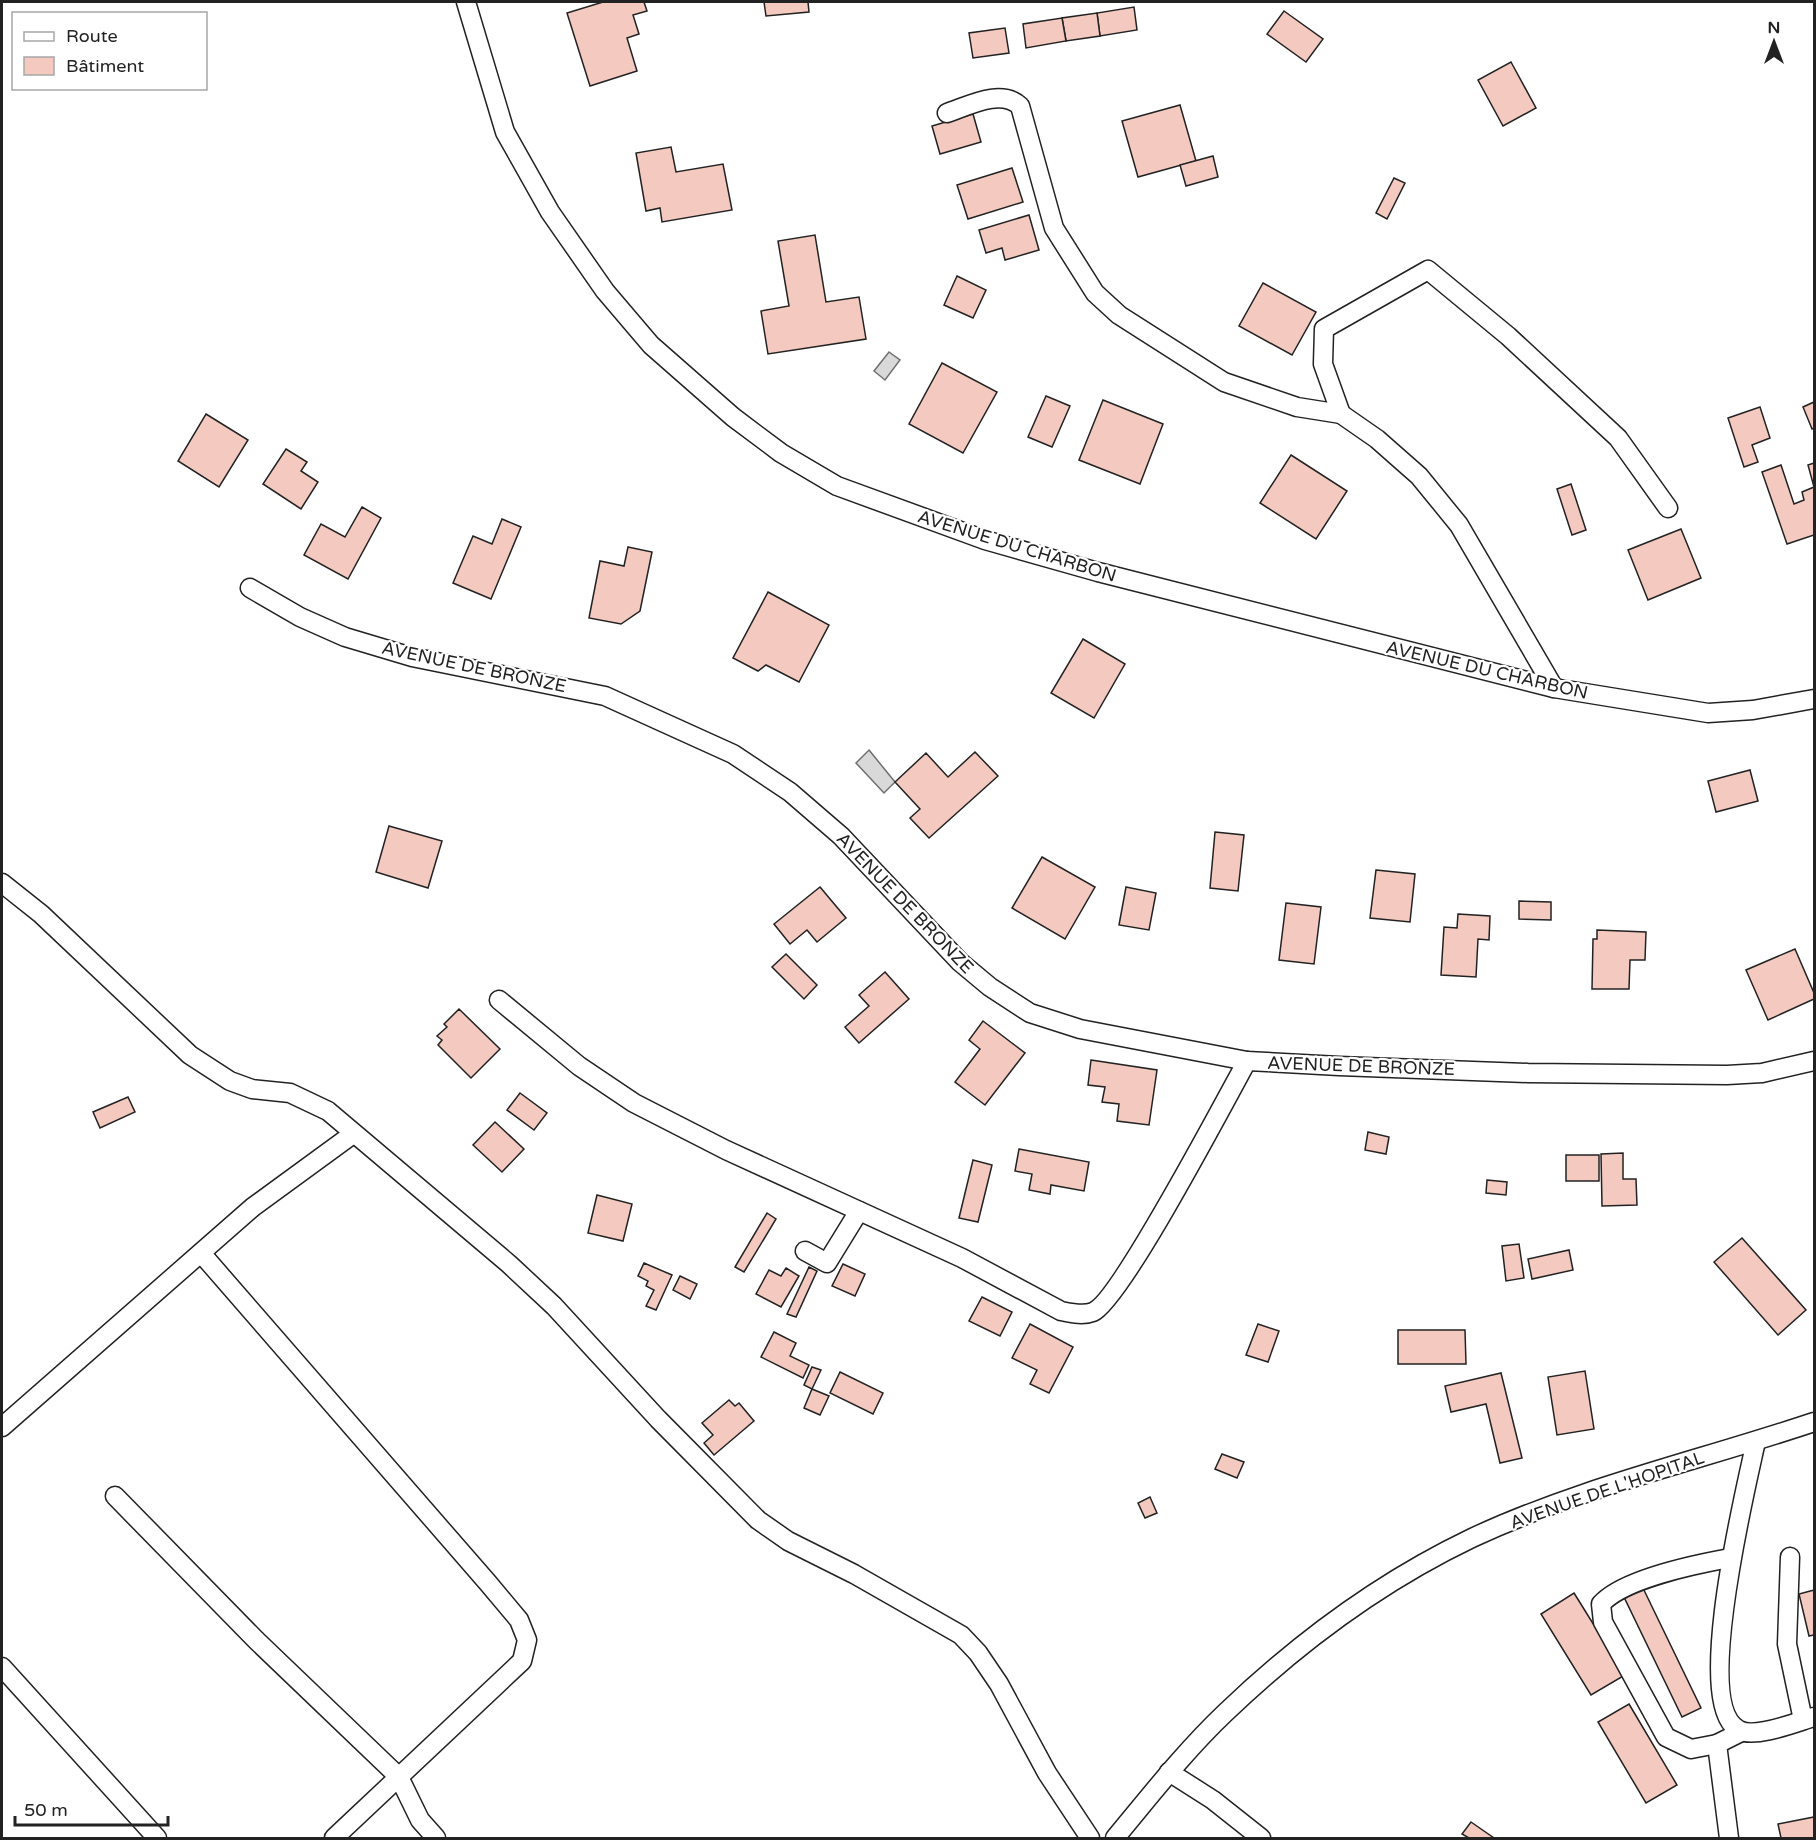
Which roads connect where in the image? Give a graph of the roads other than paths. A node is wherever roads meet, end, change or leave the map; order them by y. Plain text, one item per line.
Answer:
1 (466, 2) edge
2 (947, 113) dead end
3 (1341, 414) junction
4 (1668, 508) dead end
5 (250, 588) dead end
6 (1554, 688) junction
7 (1815, 699) edge
8 (2, 883) edge
9 (499, 1000) dead end
10 (1247, 1061) junction
11 (1815, 1061) edge
12 (353, 1134) junction
13 (858, 1212) junction
14 (805, 1251) dead end
15 (201, 1252) junction
16 (1815, 1422) edge
17 (2, 1427) edge
18 (1756, 1441) junction
19 (115, 1496) dead end
20 (1790, 1557) dead end
21 (1730, 1558) junction
22 (2, 1667) edge
23 (1809, 1719) edge
24 (1741, 1732) junction
25 (1717, 1744) junction
26 (1169, 1772) junction
27 (399, 1777) junction
28 (157, 1839) edge
29 (334, 1839) edge
30 (436, 1839) edge
31 (1090, 1839) edge
32 (1115, 1839) edge
33 (1262, 1839) edge
34 (1729, 1839) edge

1 - 6 street, AVENUE DU CHARBON
2 - 3 street
3 - 4 street
3 - 6 street
5 - 10 street, AVENUE DE BRONZE
6 - 7 street, AVENUE DU CHARBON
8 - 12 street
9 - 13 street
10 - 11 street, AVENUE DE BRONZE
10 - 13 street
12 - 15 street
12 - 31 street
13 - 14 street
15 - 17 street
15 - 27 street
16 - 18 street, AVENUE DE L'HOPITAL
18 - 21 street
18 - 26 street, AVENUE DE L'HOPITAL
19 - 27 street
20 - 23 street
21 - 24 street
21 - 25 street
22 - 28 street
23 - 24 street
24 - 25 street
25 - 34 street
26 - 32 street, AVENUE DE L'HOPITAL
26 - 33 street
27 - 29 street
27 - 30 street

